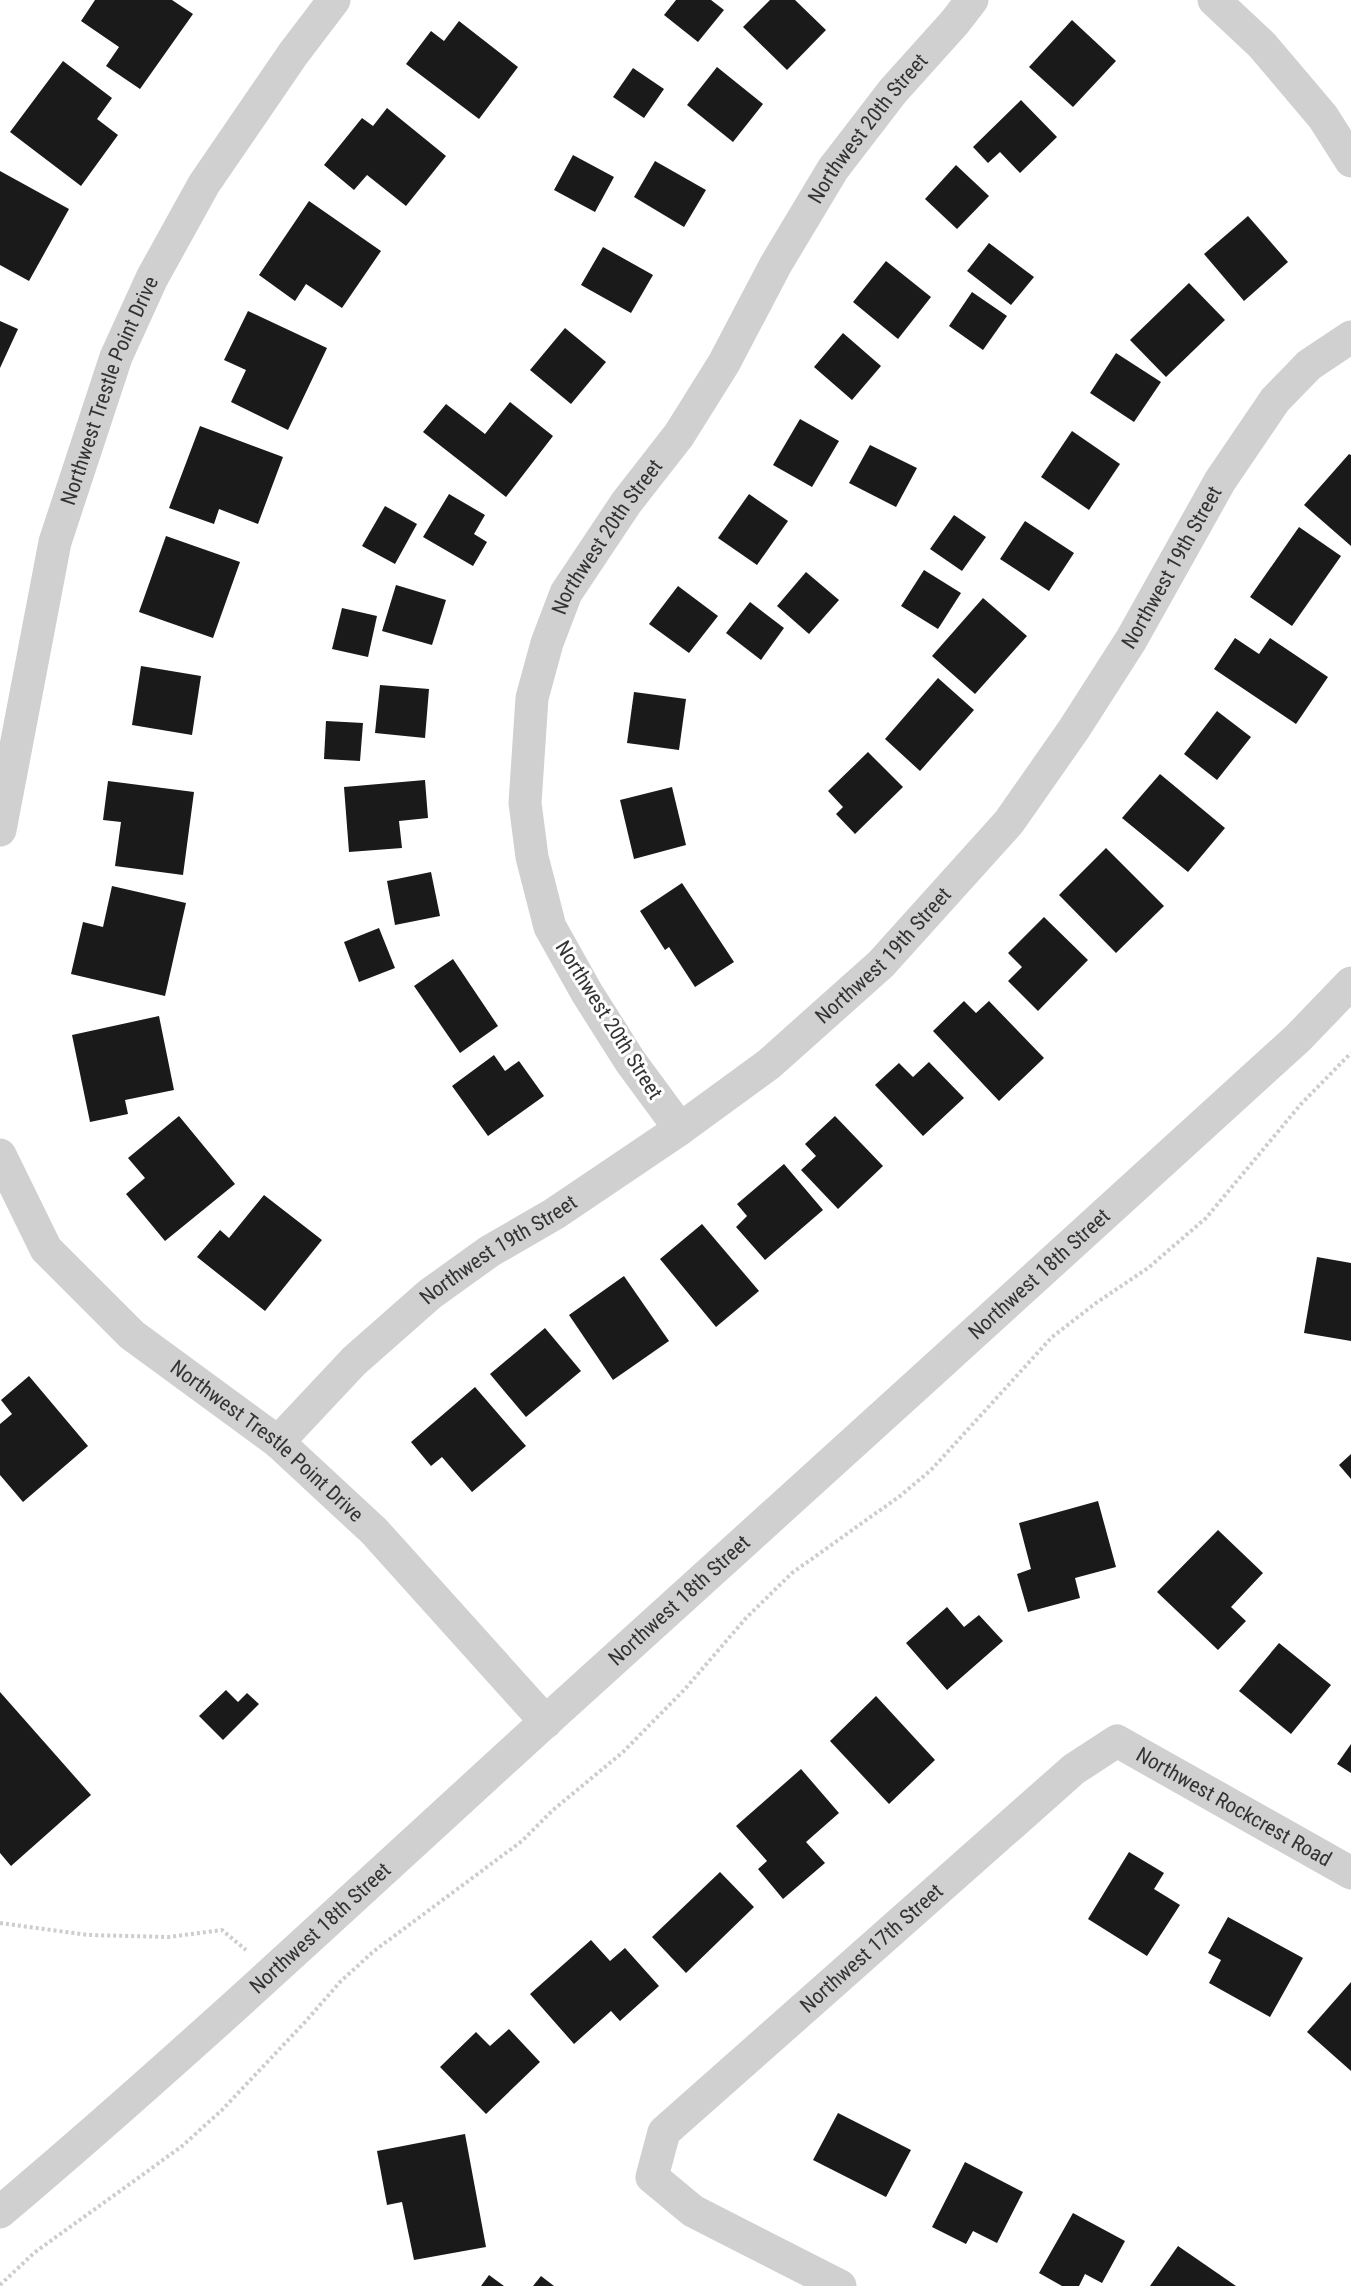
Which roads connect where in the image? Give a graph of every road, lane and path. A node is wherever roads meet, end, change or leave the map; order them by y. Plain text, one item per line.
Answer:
1 (334, 0) edge
2 (972, 0) edge
3 (1214, 0) edge
4 (1351, 161) edge
5 (1351, 337) edge
6 (0, 830) edge
7 (1351, 982) edge
8 (1351, 1053) edge
9 (680, 1129) junction
10 (0, 1155) edge
11 (278, 1442) junction
12 (546, 1722) junction
13 (1117, 1741) joint
14 (1351, 1873) edge
15 (0, 1923) edge
16 (272, 1972) junction
17 (0, 2212) edge
18 (0, 2285) edge
19 (840, 2286) edge

1 - 6 street, Northwest Trestle Point Drive
2 - 9 street, Northwest 20th Street
3 - 4 street
5 - 9 street, Northwest 19th Street
7 - 12 street, Northwest 18th Street
8 - 18 path
9 - 11 street, Northwest 19th Street
10 - 11 street, Northwest Trestle Point Drive
11 - 12 street, Northwest Trestle Point Drive
12 - 16 street, Northwest 18th Street
13 - 14 street, Northwest Rockcrest Road
13 - 19 street, Northwest 17th Street
15 - 16 path
16 - 17 street, Northwest 18th Street

